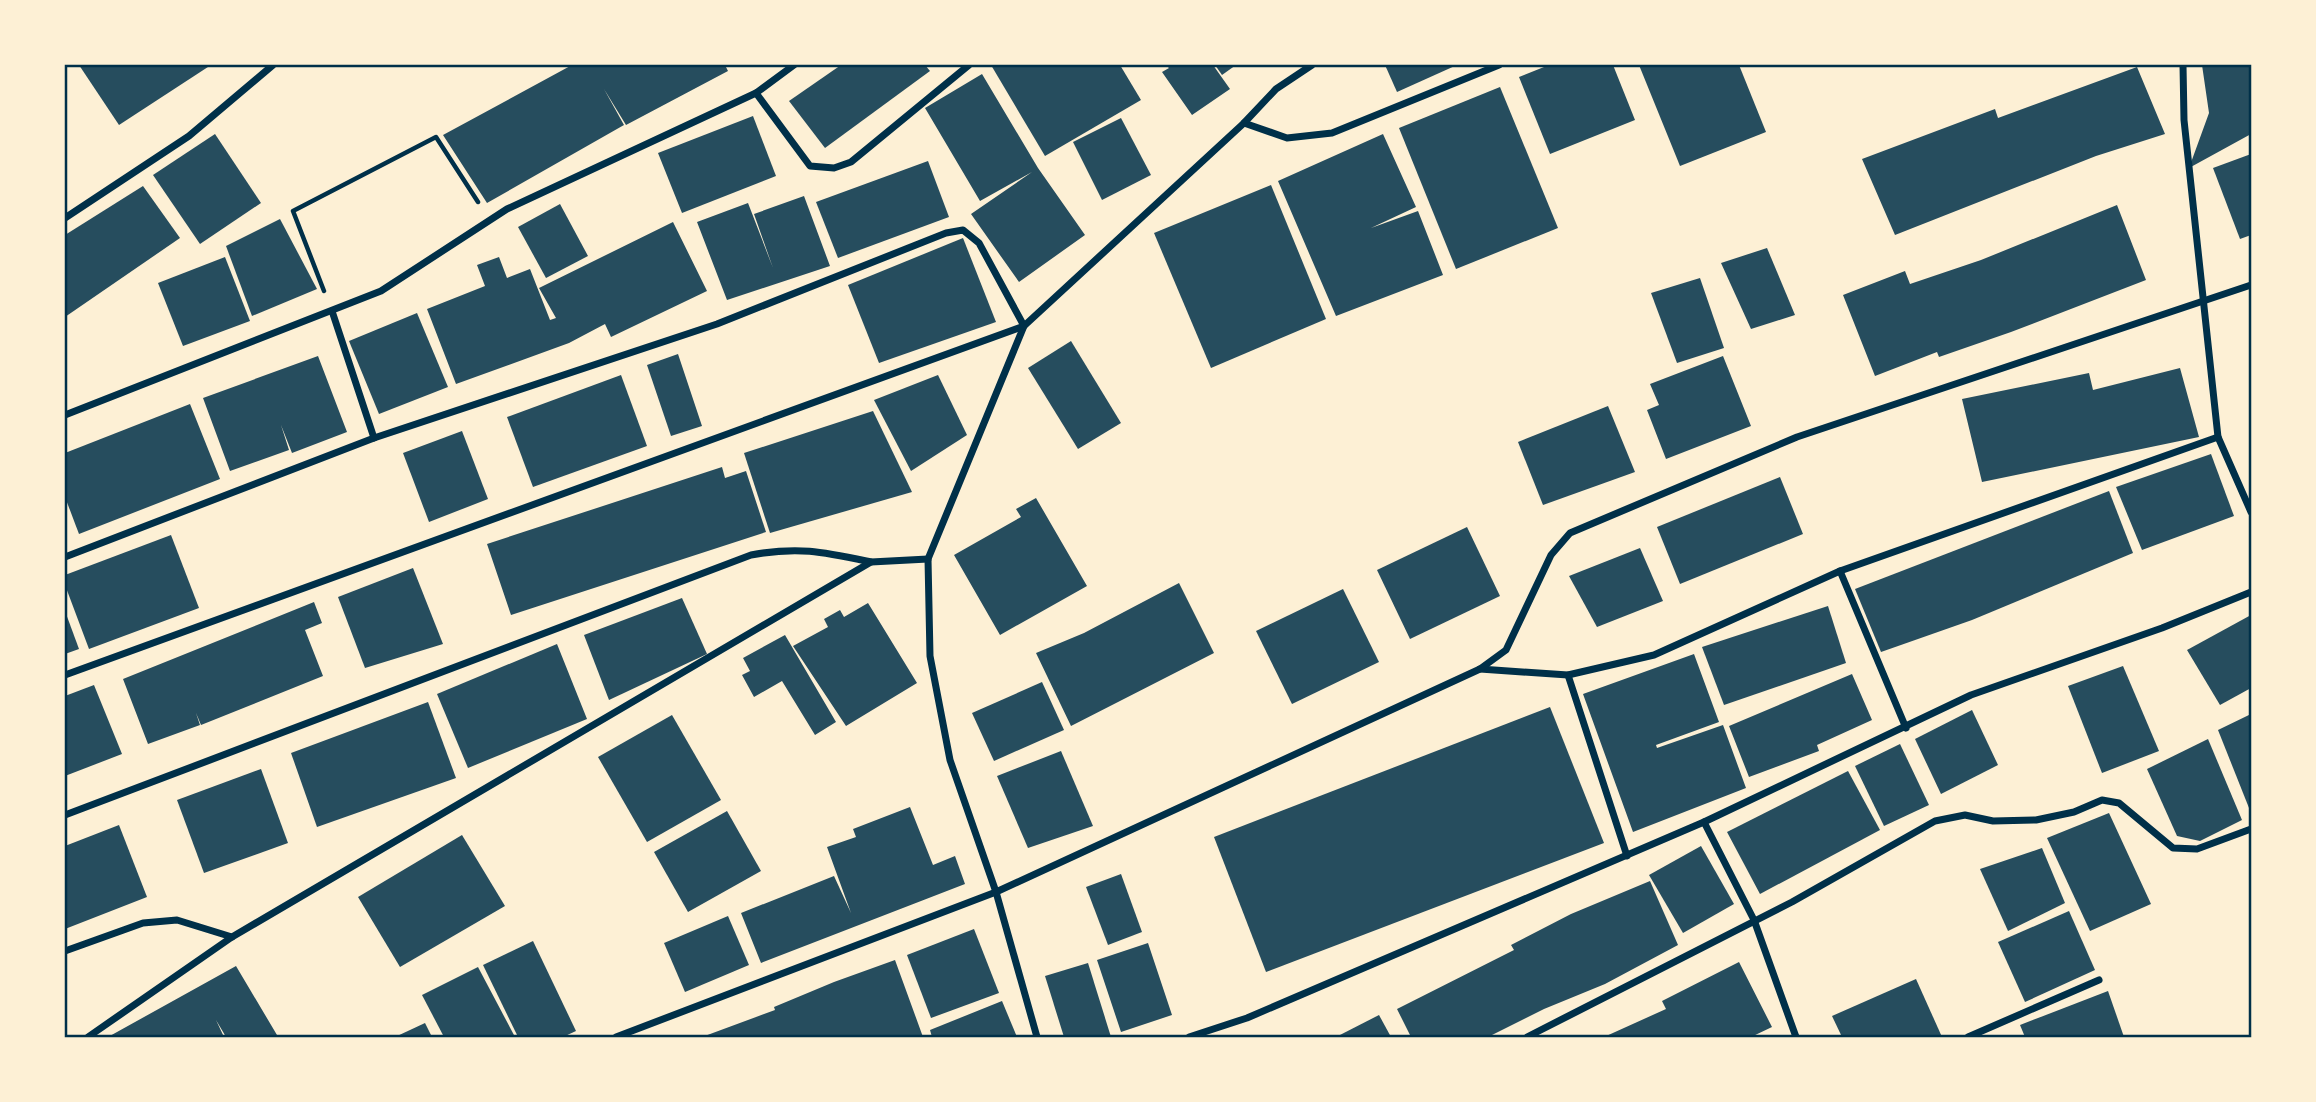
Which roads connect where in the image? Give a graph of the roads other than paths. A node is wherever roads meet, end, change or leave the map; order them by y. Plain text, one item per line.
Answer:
1 (273, 65) edge
2 (794, 65) edge
3 (969, 65) edge
4 (1312, 65) edge
5 (1499, 65) edge
6 (2183, 65) edge
7 (756, 93) junction
8 (1244, 123) junction
9 (65, 218) edge
10 (2251, 285) edge
11 (2203, 302) junction
12 (332, 312) junction
13 (1024, 326) junction
14 (65, 415) edge
15 (2218, 437) junction
16 (374, 439) junction
17 (2251, 513) edge
18 (65, 557) edge
19 (928, 559) junction
20 (871, 562) junction
21 (1840, 571) junction
22 (2251, 592) edge
23 (1479, 669) junction
24 (65, 675) edge
25 (1568, 675) junction
26 (1906, 728) junction
27 (65, 815) edge
28 (1704, 822) junction
29 (2251, 829) edge
30 (1628, 856) junction
31 (996, 892) junction
32 (1754, 920) junction
33 (233, 937) junction
34 (65, 951) edge
35 (2098, 980) dead end
36 (88, 1037) edge
37 (617, 1037) edge
38 (1037, 1037) edge
39 (1189, 1037) edge
40 (1527, 1037) edge
41 (1796, 1037) edge
42 (1968, 1037) edge

1 - 9 street
2 - 7 street
3 - 7 street
4 - 8 street
5 - 8 street
6 - 11 street
7 - 12 street
8 - 13 street
10 - 11 street
11 - 15 street
11 - 23 street
12 - 14 street
12 - 16 street
13 - 16 street
13 - 19 street
13 - 24 street
15 - 17 street
15 - 21 street
16 - 18 street
19 - 20 street
19 - 31 street
20 - 27 street
20 - 33 street
21 - 25 street
21 - 26 street
22 - 26 street
23 - 25 street
23 - 31 street
25 - 30 street
26 - 28 street
28 - 30 street
28 - 32 street
29 - 32 street
30 - 39 street
31 - 37 street
31 - 38 street
32 - 40 street
32 - 41 street
33 - 34 street
33 - 36 street
35 - 42 street

